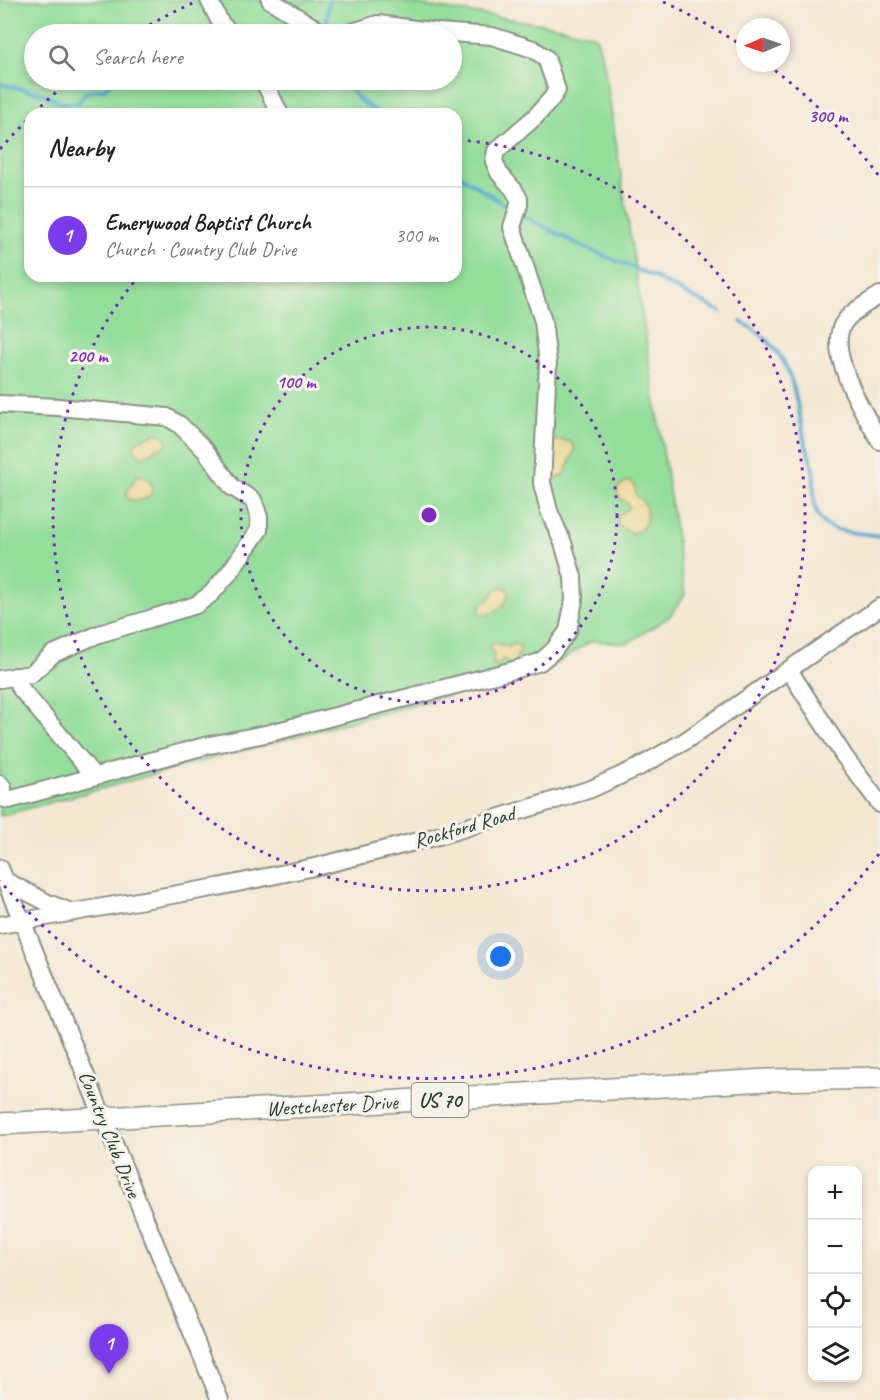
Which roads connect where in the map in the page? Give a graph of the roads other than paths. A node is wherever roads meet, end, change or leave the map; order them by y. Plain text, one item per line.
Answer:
1 (209, 0) edge
2 (270, 0) edge
3 (221, 24) edge
4 (313, 24) edge
5 (462, 34) edge
6 (268, 90) edge
7 (277, 108) edge
8 (880, 295) edge
9 (0, 404) edge
10 (880, 441) edge
11 (880, 607) edge
12 (789, 670) junction
13 (7, 678) edge
14 (94, 776) junction
15 (0, 784) edge
16 (880, 804) edge
17 (3, 875) edge
18 (72, 912) junction
19 (22, 921) junction
20 (0, 926) edge
21 (880, 1078) edge
22 (103, 1117) junction
23 (0, 1124) edge
24 (220, 1400) edge

1 - 3 street
2 - 4 street
5 - 14 street
6 - 7 street
8 - 10 street
9 - 13 street
11 - 12 street, Rockford Road
12 - 16 street
12 - 18 street, Rockford Road
13 - 14 street
14 - 15 street
17 - 18 street
17 - 19 street, Country Club Drive
18 - 19 street, Rockford Road
19 - 20 street, Rockford Road
19 - 22 street, Country Club Drive
21 - 22 main road, Westchester Drive / US 70
22 - 23 main road, Westchester Drive / US 70
22 - 24 street, Country Club Drive

